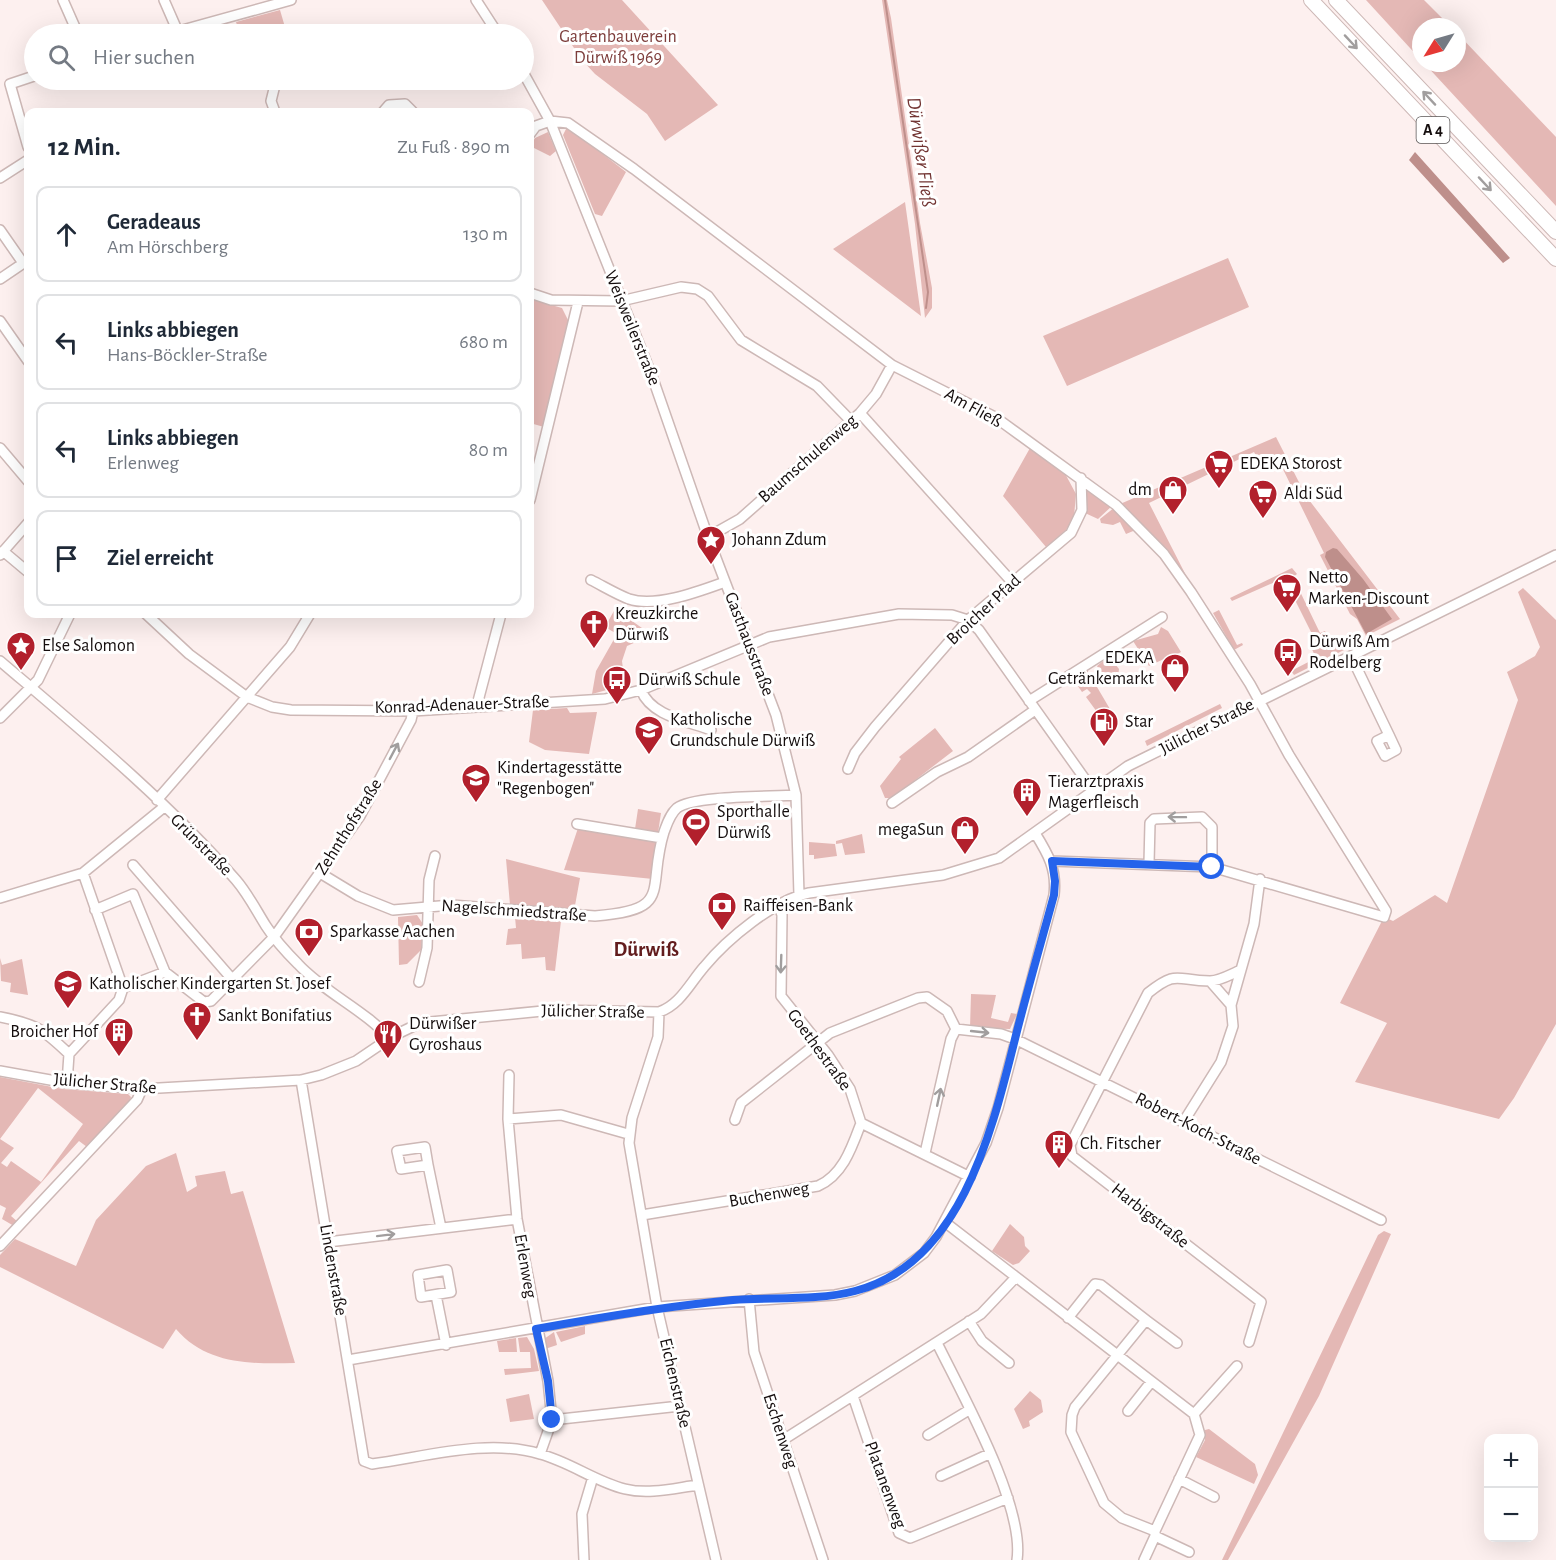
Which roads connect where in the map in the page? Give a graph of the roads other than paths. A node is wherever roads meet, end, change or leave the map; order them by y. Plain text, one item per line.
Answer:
1 (63, 0) edge
2 (164, 0) edge
3 (291, 0) edge
4 (476, 0) edge
5 (1311, 0) edge
6 (1336, 0) edge
7 (74, 24) edge
8 (174, 24) edge
9 (206, 24) edge
10 (492, 24) edge
11 (24, 79) edge
12 (5, 85) edge
13 (274, 90) edge
14 (533, 90) edge
15 (274, 108) edge
16 (386, 108) edge
17 (409, 108) edge
18 (550, 121) junction
19 (534, 129) edge
20 (24, 133) edge
21 (24, 163) edge
22 (0, 178) edge
23 (0, 230) edge
24 (1556, 232) edge
25 (24, 259) edge
26 (1556, 259) edge
27 (24, 262) edge
28 (0, 279) edge
29 (534, 294) edge
30 (621, 301) junction
31 (578, 302) junction
32 (0, 321) edge
33 (24, 355) edge
34 (892, 365) junction
35 (860, 413) junction
36 (850, 420) junction
37 (2, 455) edge
38 (534, 466) edge
39 (24, 477) edge
40 (1081, 478) junction
41 (24, 528) edge
42 (708, 537) junction
43 (2, 553) edge
44 (1556, 555) edge
45 (24, 569) edge
46 (591, 580) dead end
47 (725, 582) junction
48 (1012, 582) junction
49 (1162, 617) dead end
50 (68, 618) edge
51 (150, 618) edge
52 (308, 618) edge
53 (500, 618) edge
54 (968, 620) junction
55 (750, 645) junction
56 (1351, 656) junction
57 (0, 661) edge
58 (31, 688) junction
59 (641, 690) junction
60 (247, 697) junction
61 (1259, 700) junction
62 (1029, 701) junction
63 (477, 705) junction
64 (1035, 710) junction
65 (413, 711) junction
66 (0, 718) edge
67 (711, 730) dead end
68 (1389, 735) dead end
69 (848, 769) dead end
70 (1092, 789) junction
71 (796, 795) junction
72 (892, 803) dead end
73 (161, 804) junction
74 (577, 824) dead end
75 (1035, 833) junction
76 (662, 838) junction
77 (435, 856) dead end
78 (1052, 861) junction
79 (1149, 863) junction
80 (133, 864) dead end
81 (1212, 867) junction
82 (83, 873) junction
83 (320, 873) junction
84 (1260, 879) junction
85 (799, 895) junction
86 (0, 898) edge
87 (429, 906) junction
88 (779, 906) junction
89 (95, 910) junction
90 (274, 937) junction
91 (1241, 970) junction
92 (165, 972) junction
93 (232, 979) junction
94 (1210, 981) junction
95 (419, 982) dead end
96 (123, 988) junction
97 (1231, 1005) junction
98 (659, 1012) junction
99 (0, 1017) edge
100 (956, 1029) junction
101 (389, 1038) junction
102 (1015, 1039) junction
103 (818, 1042) junction
104 (69, 1054) junction
105 (0, 1071) edge
106 (509, 1075) dead end
107 (301, 1080) junction
108 (1103, 1081) junction
109 (67, 1083) junction
110 (142, 1089) junction
111 (508, 1119) junction
112 (735, 1120) dead end
113 (1184, 1121) junction
114 (861, 1123) junction
115 (628, 1134) junction
116 (925, 1154) junction
117 (428, 1165) dead end
118 (970, 1178) junction
119 (642, 1215) junction
120 (517, 1219) junction
121 (1381, 1220) dead end
122 (946, 1223) junction
123 (441, 1228) junction
124 (328, 1242) junction
125 (0, 1246) edge
126 (1016, 1277) junction
127 (436, 1295) dead end
128 (749, 1299) junction
129 (657, 1307) junction
130 (1068, 1318) junction
131 (1146, 1320) junction
132 (969, 1321) junction
133 (536, 1329) junction
134 (1249, 1342) dead end
135 (937, 1343) junction
136 (1177, 1343) dead end
137 (446, 1345) junction
138 (1117, 1356) junction
139 (348, 1360) junction
140 (1009, 1364) dead end
141 (1237, 1366) dead end
142 (1151, 1382) junction
143 (853, 1396) junction
144 (680, 1406) junction
145 (969, 1410) junction
146 (1128, 1411) dead end
147 (1194, 1414) junction
148 (552, 1420) junction
149 (928, 1435) dead end
150 (783, 1440) junction
151 (540, 1454) junction
152 (989, 1454) junction
153 (941, 1476) dead end
154 (593, 1477) junction
155 (1179, 1479) junction
156 (698, 1485) junction
157 (1214, 1497) dead end
158 (1008, 1498) junction
159 (1155, 1533) junction
160 (1189, 1552) dead end
161 (584, 1560) edge
162 (716, 1560) edge
163 (824, 1560) edge
164 (1017, 1560) edge
165 (1144, 1560) edge

1 - 7 street
2 - 8 street
3 - 9 street
4 - 10 street
5 -> 26 highway, A 4
24 -> 6 highway, A 4
11 - 12 street
12 - 20 street
13 - 15 street
14 - 18 street, Weisweilerstraße
16 - 17 street
18 - 19 street
18 - 30 street, Weisweilerstraße
18 - 34 street, Am Fließ
21 - 22 street
23 - 25 street
27 - 28 street
29 - 31 street
30 - 31 street
30 - 36 street
30 - 42 street, Weisweilerstraße
31 - 38 street
32 - 33 street
34 - 35 street, Baumschulenweg
34 - 40 street, Am Fließ
35 - 36 street, Baumschulenweg
35 - 48 street
36 - 42 street, Baumschulenweg
37 - 39 street
40 - 48 street, Broicher Pfad
40 - 61 street, Am Fließ
41 - 43 street
42 - 47 street, Gasthausstraße
43 - 45 street
44 - 56 street, Jülicher Straße
46 - 47 street
47 - 55 street, Gasthausstraße
48 - 54 street, Broicher Pfad
49 - 62 street
50 - 58 street
51 - 60 street, Konrad-Adenauer-Straße
52 - 60 street
53 - 63 street
54 - 55 street, Konrad-Adenauer-Straße
54 - 62 street
54 - 69 street, Broicher Pfad
55 - 59 street, Konrad-Adenauer-Straße
55 - 71 street, Gasthausstraße
56 - 61 street, Jülicher Straße
56 - 68 street
57 - 58 street, Grünstraße
58 - 66 street
58 - 73 street, Grünstraße
59 - 63 street, Konrad-Adenauer-Straße
59 - 67 street
60 - 65 street, Konrad-Adenauer-Straße
60 - 73 street
61 - 70 street, Jülicher Straße
61 - 84 street, Am Fließ
62 - 64 street
63 - 65 street, Konrad-Adenauer-Straße
64 - 70 street
64 - 72 street
83 -> 65 street, Zehnthofstraße
70 - 75 street, Jülicher Straße
71 - 76 street, Nagelschmiedstraße
71 - 85 street, Gasthausstraße
73 - 82 street
73 - 90 street, Grünstraße
74 - 76 street
75 - 78 street
75 - 85 street, Jülicher Straße
76 - 87 street, Nagelschmiedstraße
77 - 87 street
78 - 79 street
78 - 102 street
79 - 81 street
81 -> 79 street
80 - 93 street
81 - 84 street
82 - 86 street
82 - 89 street
83 - 87 street, Nagelschmiedstraße
83 - 90 street, Zehnthofstraße
84 - 91 street
85 - 88 street, Jülicher Straße
87 - 95 street
88 - 98 street, Jülicher Straße
88 -> 103 street, Goethestraße
89 - 92 street
89 - 96 street
90 - 93 street, Zehnthofstraße
90 - 101 street, Grünstraße
91 - 94 street
91 - 97 street
92 - 93 street, Zehnthofstraße
92 - 96 street
94 - 97 street
94 - 108 street
96 - 104 street
97 - 113 street
98 - 101 street, Jülicher Straße
98 - 115 street, Eichenstraße
99 - 104 street
100 -> 102 street
100 - 103 street
116 -> 100 street
101 - 107 street, Jülicher Straße
102 - 108 street, Robert-Koch-Straße
102 - 118 street
103 - 112 street
103 - 114 street, Goethestraße
104 - 109 street
105 - 109 street, Jülicher Straße
106 - 111 street, Erlenweg
107 - 110 street, Jülicher Straße
107 - 124 street, Lindenstraße
108 - 113 street, Robert-Koch-Straße
108 - 134 street, Harbigstraße
109 - 110 street, Jülicher Straße
110 - 125 street
111 - 115 street
111 - 120 street, Erlenweg
113 - 121 street, Robert-Koch-Straße
114 - 116 street
114 - 119 street, Buchenweg
115 - 119 street, Eichenstraße
116 - 118 street
117 - 123 street
118 - 122 street
119 - 129 street, Eichenstraße
120 - 123 street
120 - 133 street, Erlenweg
122 - 126 street
122 - 128 street
124 -> 123 street
124 - 139 street, Lindenstraße
126 - 130 street
126 - 132 street
127 - 137 street
128 - 129 street
128 - 150 street, Eschenweg
129 - 133 street
129 - 144 street, Eichenstraße
130 - 131 street
130 - 138 street
131 - 136 street
131 - 138 street
132 - 135 street
132 - 140 street
133 - 137 street
133 - 148 street, Erlenweg
135 - 143 street
135 - 145 street
137 - 139 street
138 - 142 street
138 - 159 street
139 - 151 street, Lindenstraße
141 - 147 street
142 - 146 street
142 - 147 street
143 - 150 street
143 - 158 street, Platanenweg
144 - 148 street
144 - 156 street, Eichenstraße
145 - 149 street
145 - 152 street
147 - 155 street
148 - 151 street, Erlenweg
150 - 163 street, Eschenweg
151 - 154 street
152 - 153 street
152 - 158 street
154 - 156 street
154 - 161 street
155 - 157 street
155 - 159 street
156 - 162 street, Eichenstraße
158 - 164 street
159 - 160 street
159 - 165 street

